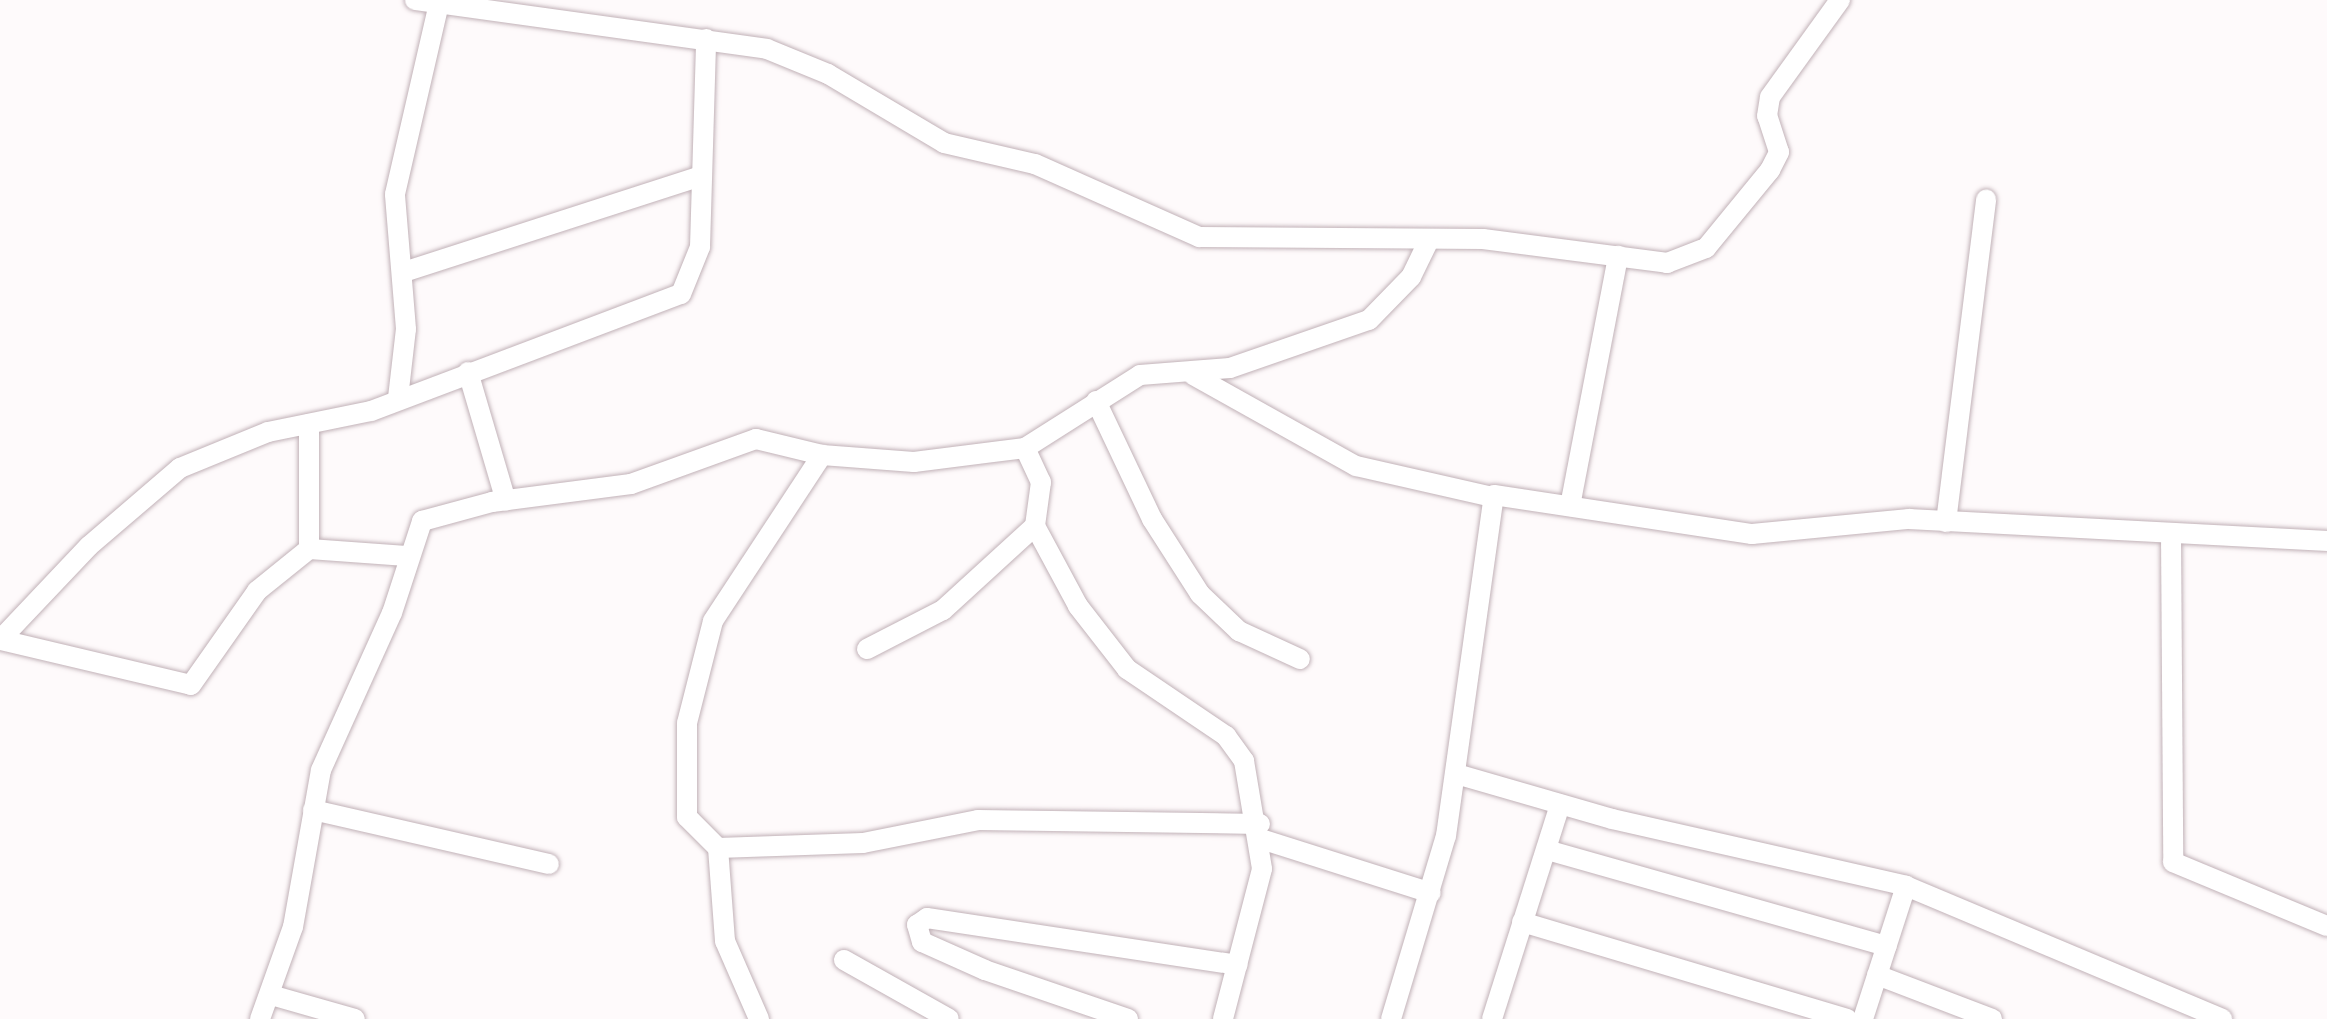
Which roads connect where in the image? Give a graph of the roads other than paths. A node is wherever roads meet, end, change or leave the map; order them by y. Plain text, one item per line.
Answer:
1 (415, 0) edge
2 (1840, 0) edge
3 (439, 4) junction
4 (706, 39) junction
5 (701, 176) junction
6 (1986, 199) dead end
7 (1429, 240) junction
8 (1618, 256) junction
9 (404, 272) junction
10 (468, 372) junction
11 (1193, 375) junction
12 (398, 398) junction
13 (1096, 401) junction
14 (309, 424) junction
15 (1025, 448) junction
16 (822, 455) junction
17 (1492, 497) junction
18 (506, 501) junction
19 (1570, 506) junction
20 (1946, 522) junction
21 (1035, 526) junction
22 (2171, 535) junction
23 (2327, 541) edge
24 (309, 549) junction
25 (407, 556) junction
26 (0, 640) edge
27 (867, 649) dead end
28 (1300, 659) dead end
29 (1456, 774) junction
30 (1560, 804) junction
31 (313, 810) junction
32 (1261, 832) junction
33 (718, 848) junction
34 (1547, 850) junction
35 (549, 864) dead end
36 (1906, 886) junction
37 (1431, 893) junction
38 (1522, 922) junction
39 (2327, 926) edge
40 (1887, 946) junction
41 (844, 960) dead end
42 (1237, 965) junction
43 (1877, 975) junction
44 (271, 995) junction
45 (260, 1019) edge
46 (355, 1019) edge
47 (759, 1019) edge
48 (949, 1019) edge
49 (1128, 1019) edge
50 (1223, 1019) edge
51 (1391, 1019) edge
52 (1492, 1019) edge
53 (1847, 1019) edge
54 (1863, 1019) edge
55 (1992, 1019) edge
56 (2222, 1019) edge

1 - 3 street
2 - 8 street
3 - 4 street
3 - 9 street
4 - 5 street
4 - 7 street
5 - 9 street
5 - 10 street
6 - 20 street
7 - 8 street
7 - 11 street
8 - 19 street
9 - 12 street
10 - 12 street
10 - 18 street
11 - 13 street
11 - 17 street
12 - 14 street
13 - 15 street
13 - 28 street
14 - 24 street
14 - 26 street
15 - 16 street
15 - 21 street
16 - 18 street
16 - 33 street
17 - 19 street
17 - 29 street
18 - 25 street
19 - 20 street
20 - 22 street
21 - 27 street
21 - 32 street
22 - 23 street
22 - 39 street
24 - 25 street
24 - 26 street
25 - 31 street
29 - 30 street
29 - 37 street
30 - 34 street
30 - 36 street
31 - 35 street
31 - 44 street
32 - 33 street
32 - 37 street
32 - 42 street
33 - 47 street
34 - 38 street
34 - 40 street
36 - 40 street
36 - 56 street
37 - 51 street
38 - 52 street
38 - 53 street
40 - 43 street
41 - 48 street
42 - 49 street
42 - 50 street
43 - 54 street
43 - 55 street
44 - 45 street
44 - 46 street

